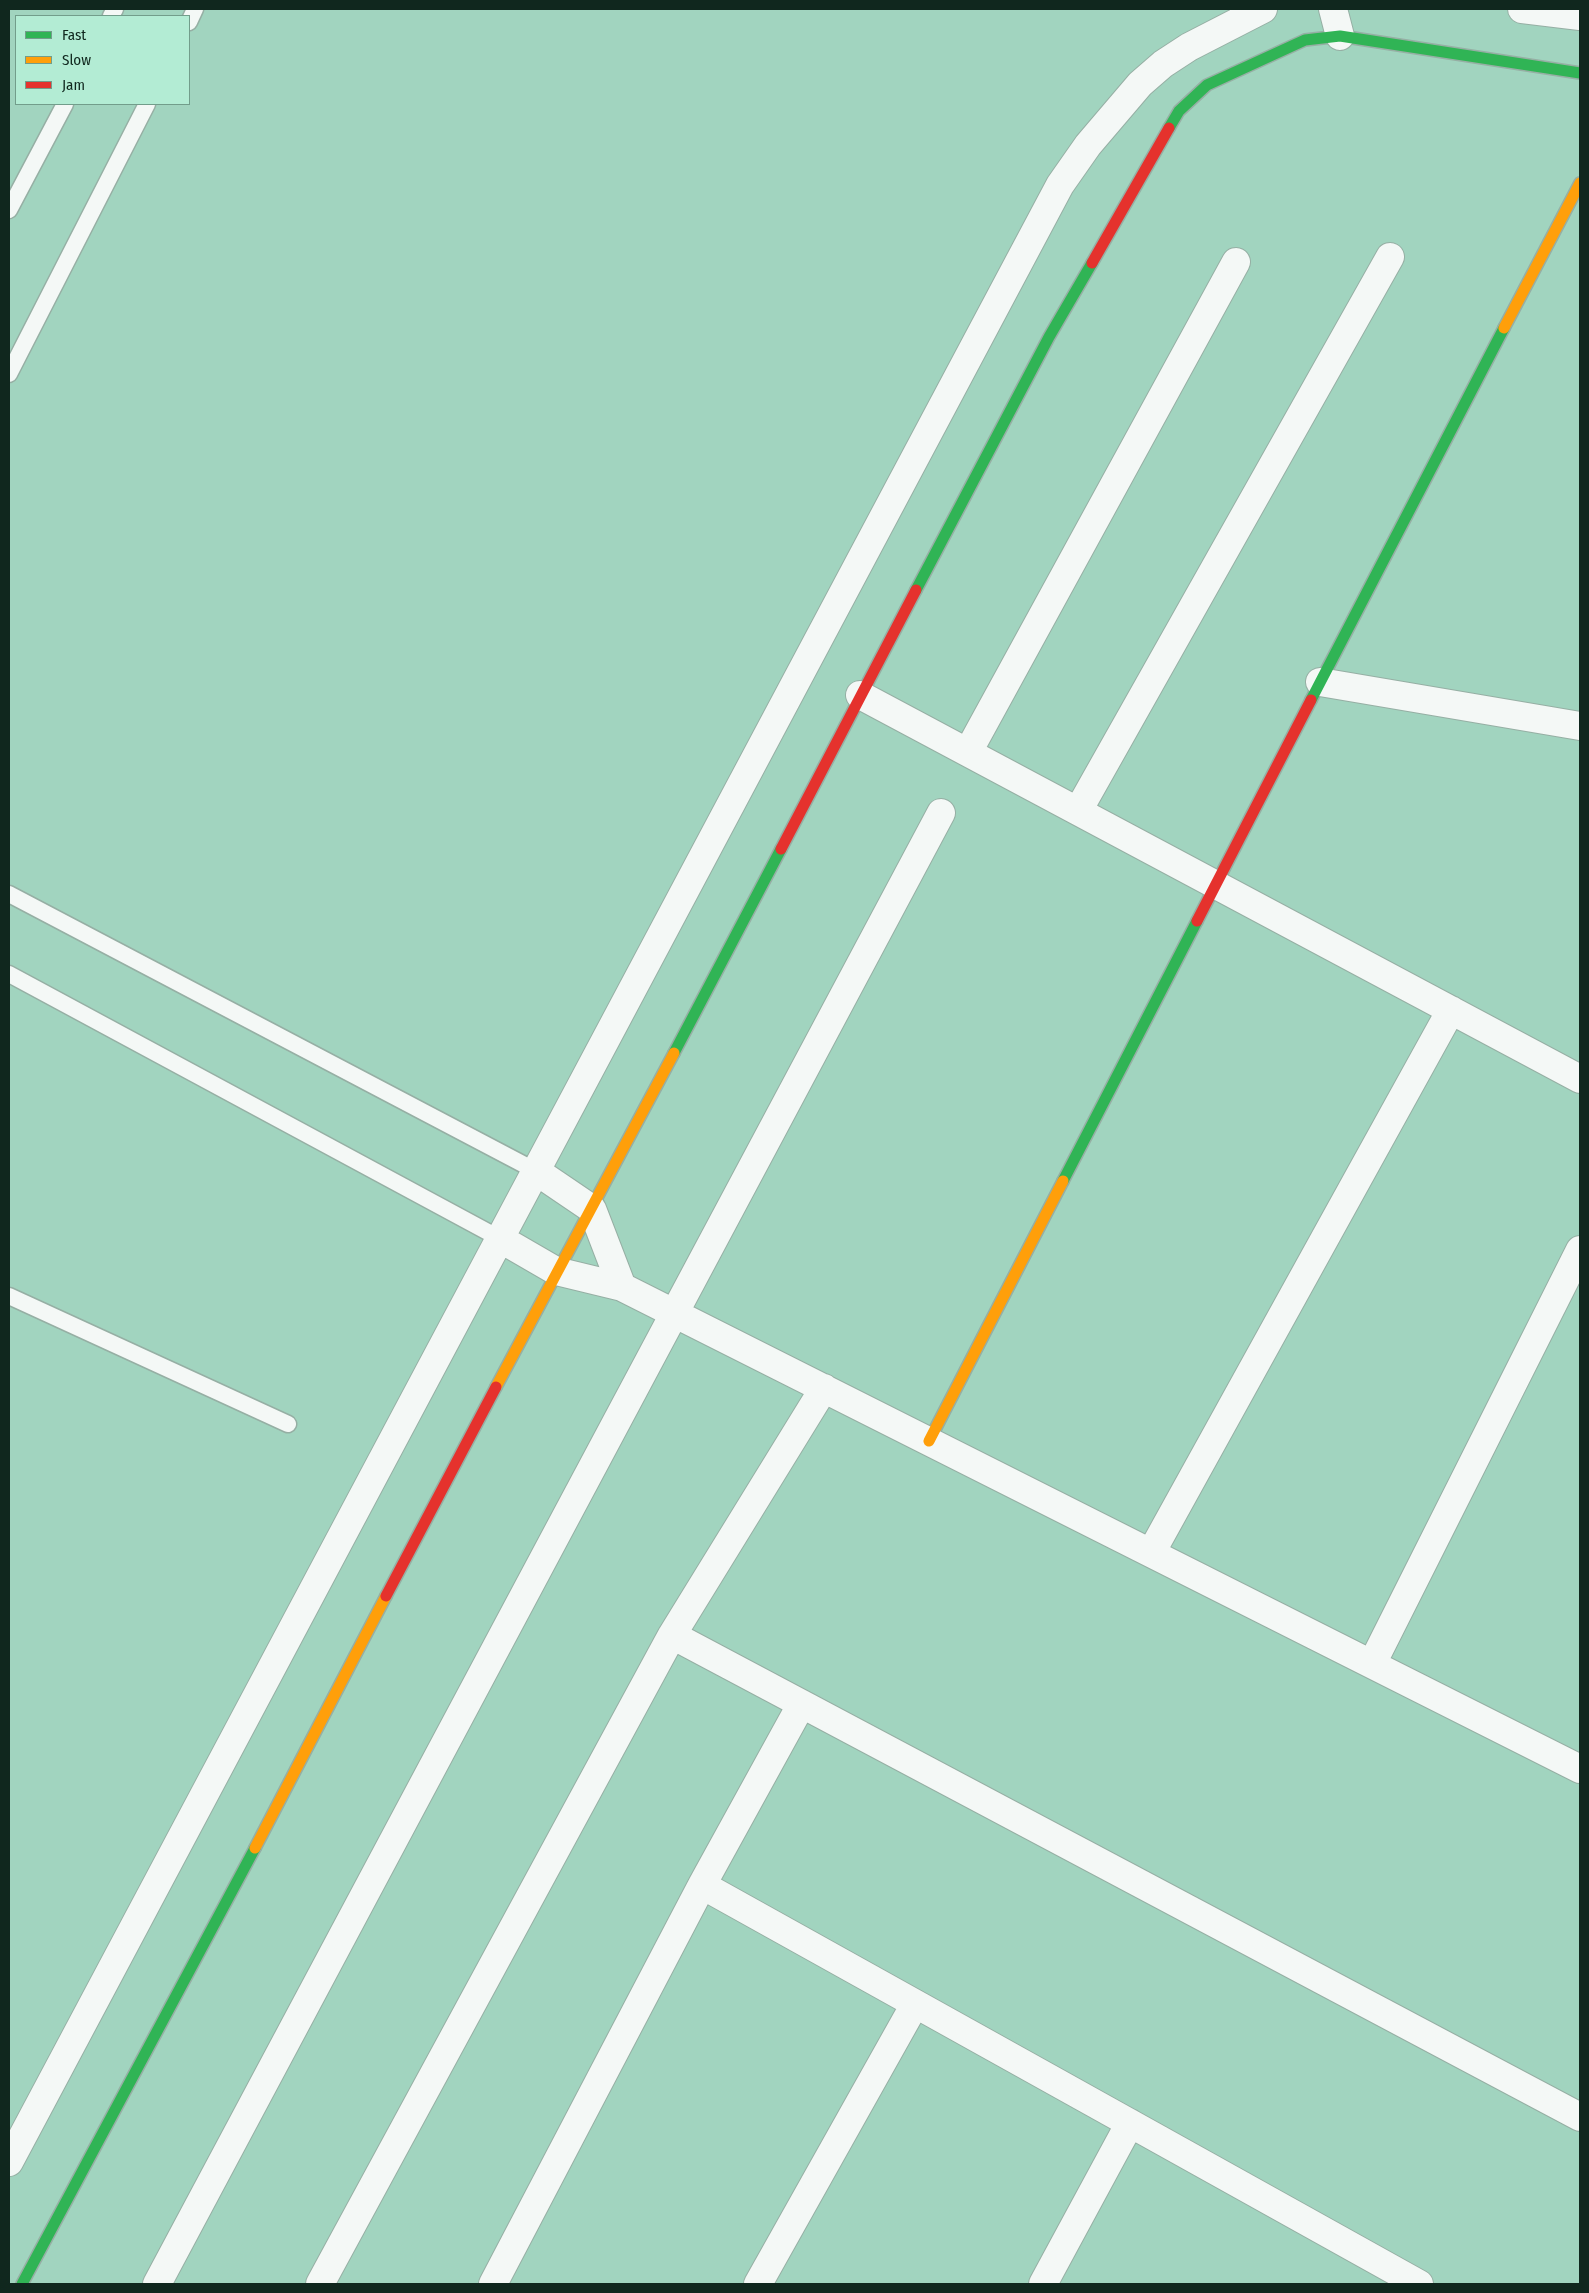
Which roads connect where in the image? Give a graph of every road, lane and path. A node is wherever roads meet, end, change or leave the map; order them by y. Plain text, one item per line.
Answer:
1 (1263, 9) edge
2 (1333, 9) edge
3 (1522, 9) edge
4 (1580, 16) edge
5 (1340, 36) junction
6 (1580, 73) edge
7 (64, 105) edge
8 (146, 105) edge
9 (1580, 183) edge
10 (9, 210) edge
11 (1390, 257) dead end
12 (1236, 262) dead end
13 (9, 374) edge
14 (1320, 682) junction
15 (860, 695) junction
16 (1580, 726) edge
17 (968, 752) junction
18 (1078, 811) junction
19 (941, 813) dead end
20 (1215, 884) junction
21 (9, 894) edge
22 (9, 974) edge
23 (1451, 1010) junction
24 (1580, 1079) edge
25 (536, 1171) junction
26 (592, 1209) junction
27 (499, 1238) junction
28 (1580, 1250) edge
29 (556, 1271) junction
30 (622, 1287) junction
31 (9, 1296) edge
32 (675, 1314) junction
33 (824, 1388) junction
34 (288, 1424) dead end
35 (929, 1442) junction
36 (1151, 1553) junction
37 (672, 1635) junction
38 (1372, 1664) junction
39 (801, 1704) junction
40 (1580, 1769) edge
41 (702, 1885) junction
42 (915, 2004) junction
43 (1580, 2117) edge
44 (1130, 2123) junction
45 (9, 2162) edge
46 (22, 2284) edge
47 (157, 2284) edge
48 (320, 2284) edge
49 (493, 2284) edge
50 (758, 2284) edge
51 (1043, 2284) edge
52 (1419, 2284) edge

1 - 25 street
2 - 5 street
3 - 4 street
5 - 6 street
5 - 15 street
7 - 10 lane
8 - 13 lane
9 - 14 street
11 - 18 street
12 - 17 street
14 - 16 street
14 - 20 street
15 - 17 street
15 - 26 street
17 - 18 street
18 - 20 street
19 - 32 street
20 - 23 street
20 - 35 street
21 - 25 lane
22 - 27 lane
23 - 24 street
23 - 36 street
25 - 26 street
25 - 27 street
26 - 29 street
26 - 30 street
27 - 29 street
27 - 45 street
28 - 38 street
29 - 30 street
29 - 46 street
30 - 32 street
31 - 34 lane
32 - 33 street
32 - 47 street
33 - 35 street
33 - 37 street
35 - 36 street
36 - 38 street
37 - 39 street
37 - 48 street
38 - 40 street
39 - 41 street
39 - 43 street
41 - 42 street
41 - 49 street
42 - 44 street
42 - 50 street
44 - 51 street
44 - 52 street

